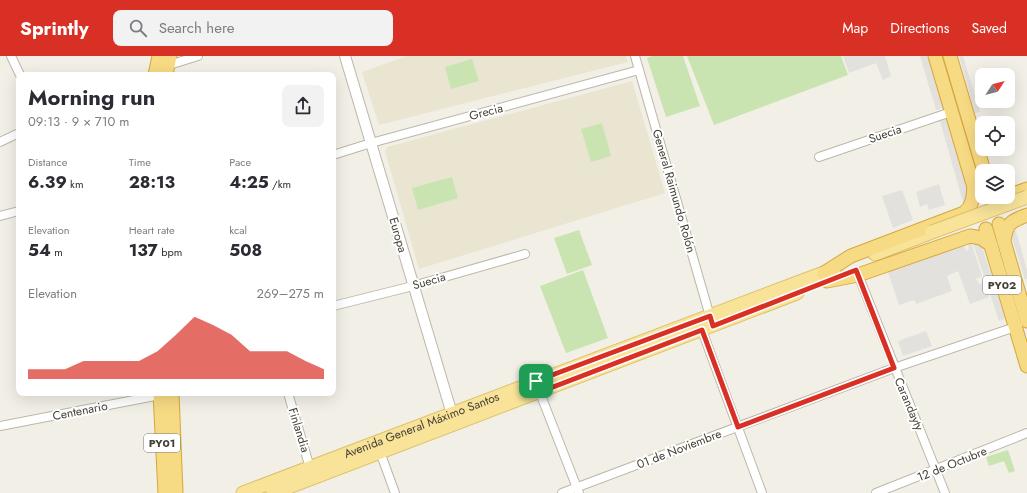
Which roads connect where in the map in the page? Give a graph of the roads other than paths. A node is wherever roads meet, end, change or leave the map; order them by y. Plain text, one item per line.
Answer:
1 (11, 56) edge
2 (198, 56) edge
3 (345, 56) edge
4 (635, 56) edge
5 (935, 56) edge
6 (950, 56) edge
7 (163, 67) edge
8 (639, 70) junction
9 (19, 72) edge
10 (951, 112) junction
11 (16, 134) edge
12 (0, 142) edge
13 (371, 143) junction
14 (336, 154) edge
15 (819, 157) dead end
16 (982, 164) edge
17 (974, 187) junction
18 (1027, 189) edge
19 (1015, 193) edge
20 (1027, 197) edge
21 (1027, 206) edge
22 (980, 209) dead end
23 (16, 212) edge
24 (1027, 215) edge
25 (0, 216) edge
26 (999, 224) dead end
27 (986, 229) dead end
28 (1004, 240) junction
29 (991, 245) junction
30 (525, 254) dead end
31 (878, 257) junction
32 (857, 272) junction
33 (826, 277) junction
34 (413, 286) junction
35 (336, 305) edge
36 (706, 323) junction
37 (1023, 324) edge
38 (1027, 366) edge
39 (894, 368) junction
40 (538, 387) junction
41 (154, 396) edge
42 (164, 396) edge
43 (164, 396) edge
44 (289, 396) edge
45 (452, 414) junction
46 (0, 426) edge
47 (738, 427) junction
48 (1027, 433) edge
49 (379, 448) junction
50 (310, 468) junction
51 (936, 470) junction
52 (578, 490) edge
53 (164, 493) edge
54 (176, 493) edge
55 (243, 493) edge
56 (273, 493) edge
57 (395, 493) edge
58 (562, 493) edge
59 (762, 493) edge
60 (876, 493) edge
61 (945, 493) edge

1 - 9 street
2 - 7 street
3 - 13 street, Europa
4 - 8 street, General Raimundo Rolón
5 - 10 highway
6 - 16 highway
8 - 13 street, Grecia
8 - 36 street, General Raimundo Rolón
10 - 15 street, Suecia
10 - 17 highway
11 - 12 street
13 - 14 street, Grecia
13 - 34 street, Europa
17 - 22 highway
17 - 33 highway
18 - 19 highway
20 - 31 main road, Avenida General Máximo Santos, bridge
21 - 31 main road, Avenida General Máximo Santos
23 - 25 street
24 - 28 highway
26 - 28 highway, PY02
27 - 29 highway, PY02
28 - 37 highway, PY02
29 - 32 highway
29 - 37 highway, PY02
30 - 34 street, Suecia
31 - 32 main road, Avenida General Máximo Santos
31 - 33 main road, Avenida General Máximo Santos
32 - 33 highway
32 - 39 street, Carandayty
33 - 36 main road, Avenida General Máximo Santos
34 - 35 street, Suecia
34 - 45 street, Europa
36 - 40 main road, Avenida General Máximo Santos
36 - 47 street, General Raimundo Rolón
37 - 38 highway, PY02
37 - 39 street, 01 de Noviembre
39 - 47 street, 01 de Noviembre
39 - 51 street, Carandayty
40 - 45 main road, Avenida General Máximo Santos
40 - 49 main road, Avenida General Máximo Santos
40 - 52 street
41 - 46 street, Centenario
42 - 53 highway, PY01
43 - 54 highway, PY01
44 - 50 street, Finlandia
45 - 49 main road, Avenida General Máximo Santos
47 - 52 street, 01 de Noviembre
47 - 59 street, General Raimundo Rolón
48 - 51 street, 12 de Octubre
49 - 50 main road, Avenida General Máximo Santos
49 - 56 main road, Avenida General Máximo Santos
49 - 57 street
50 - 55 main road, Avenida General Máximo Santos
51 - 60 street, 12 de Octubre
51 - 61 street, Carandayty
52 - 58 street, 01 de Noviembre

